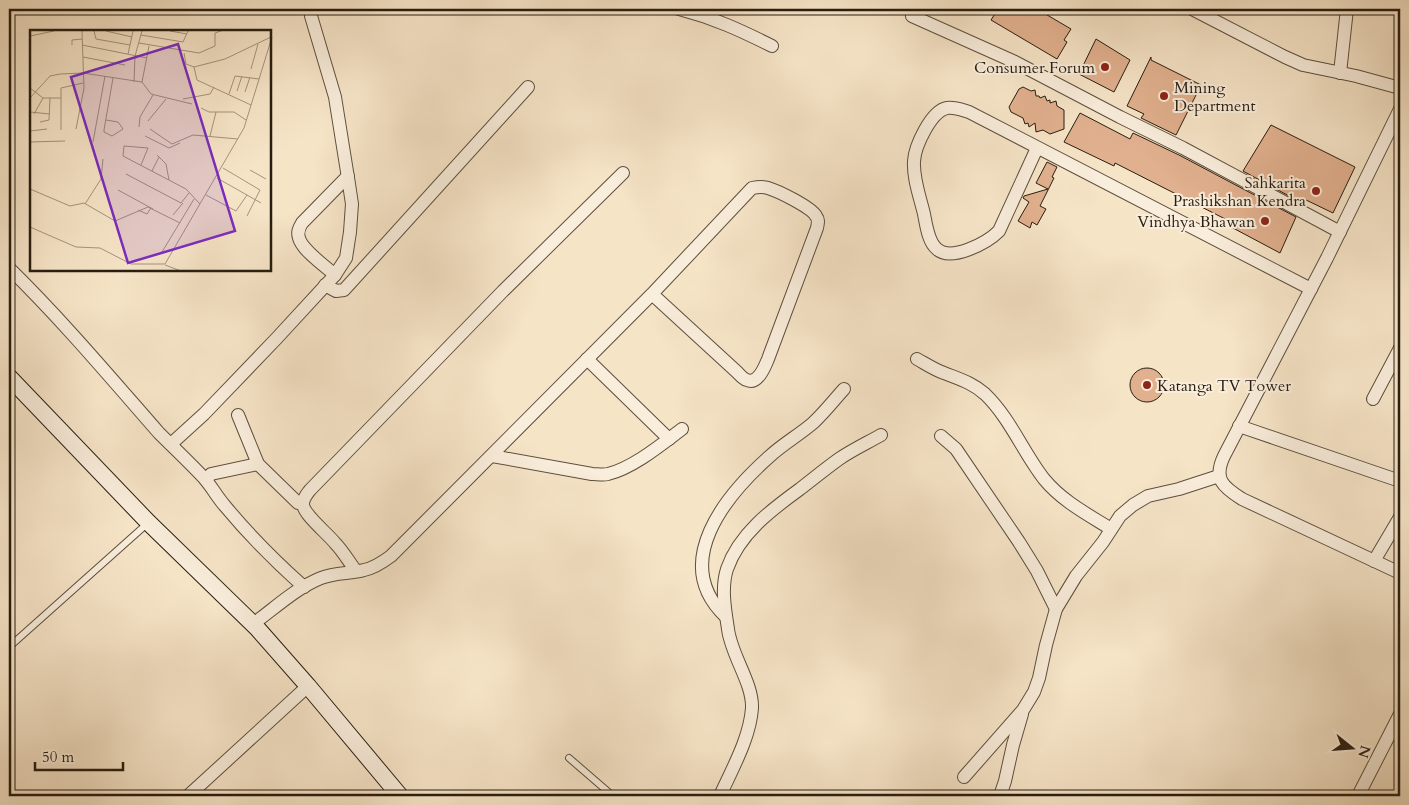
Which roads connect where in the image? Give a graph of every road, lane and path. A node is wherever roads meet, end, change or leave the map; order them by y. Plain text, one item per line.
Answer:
1 (311, 9) edge
2 (680, 9) edge
3 (1192, 9) edge
4 (1347, 9) edge
5 (912, 16) dead end
6 (772, 46) dead end
7 (1340, 72) junction
8 (528, 87) dead end
9 (1400, 88) edge
10 (1400, 109) edge
11 (1037, 148) junction
12 (623, 172) dead end
13 (348, 176) junction
14 (1340, 232) junction
15 (9, 268) edge
16 (334, 274) junction
17 (325, 285) junction
18 (1311, 289) junction
19 (652, 294) junction
20 (1400, 348) edge
21 (587, 359) junction
22 (917, 359) dead end
23 (9, 377) edge
24 (844, 389) dead end
25 (1373, 399) dead end
26 (238, 415) dead end
27 (1239, 426) junction
28 (682, 429) dead end
29 (882, 435) dead end
30 (941, 436) dead end
31 (669, 439) junction
32 (171, 444) junction
33 (492, 456) junction
34 (258, 464) junction
35 (1219, 476) junction
36 (206, 480) junction
37 (1400, 481) edge
38 (298, 503) dead end
39 (1400, 517) edge
40 (148, 522) junction
41 (1111, 529) junction
42 (1374, 561) junction
43 (356, 571) junction
44 (1400, 573) edge
45 (304, 587) junction
46 (1056, 609) junction
47 (726, 617) junction
48 (253, 624) junction
49 (9, 647) edge
50 (308, 686) junction
51 (1023, 710) junction
52 (1400, 714) edge
53 (569, 758) dead end
54 (964, 777) dead end
55 (188, 796) edge
56 (400, 796) edge
57 (613, 796) edge
58 (720, 796) edge
59 (1000, 796) edge
60 (1358, 796) edge

1 - 13 street
2 - 6 street
3 - 7 street
4 - 7 street
5 - 14 street
7 - 9 street
8 - 17 street
10 - 14 street
11 - 11 street
11 - 18 street
12 - 43 street
13 - 16 street
13 - 16 street
14 - 18 street
15 - 32 street
16 - 17 street
17 - 32 street
18 - 27 street
19 - 19 street
19 - 21 street
20 - 25 street
21 - 31 street
21 - 33 street
22 - 41 street
23 - 40 street
24 - 47 street
26 - 34 street
27 - 35 street
27 - 37 street
28 - 31 street
29 - 47 street
30 - 46 street
31 - 33 street
32 - 36 street
33 - 43 street
34 - 36 street
34 - 38 street
35 - 41 street
35 - 42 street
36 - 45 street
39 - 42 street
40 - 48 street
40 - 49 lane
41 - 46 street
42 - 44 street
43 - 45 street
45 - 48 street
46 - 51 street
47 - 58 street
48 - 50 street
50 - 55 street
50 - 56 street
51 - 54 street
51 - 59 street
52 - 60 street
53 - 57 lane

